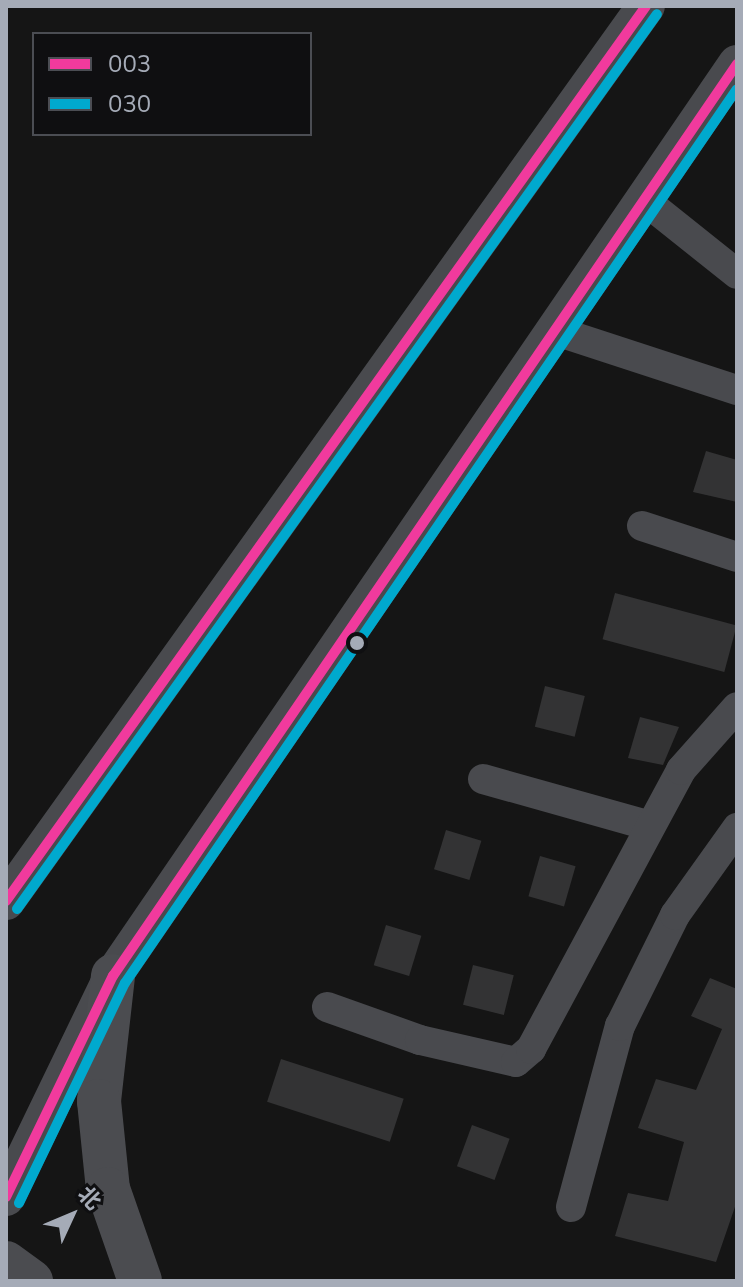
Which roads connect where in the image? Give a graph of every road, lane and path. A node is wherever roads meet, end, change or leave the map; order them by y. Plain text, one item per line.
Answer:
1 (646, 6) edge
2 (737, 64) edge
3 (643, 199) junction
4 (737, 274) edge
5 (553, 330) junction
6 (737, 390) edge
7 (642, 526) dead end
8 (737, 557) edge
9 (737, 707) edge
10 (483, 779) dead end
11 (650, 826) junction
12 (737, 828) edge
13 (6, 901) edge
14 (113, 976) junction
15 (327, 1007) dead end
16 (6, 1197) edge
17 (571, 1207) dead end
18 (6, 1263) edge
19 (31, 1281) edge
20 (140, 1281) edge

1 - 13 street
2 - 3 street
3 - 4 street
3 - 5 street
5 - 6 street
5 - 14 street
7 - 8 street
9 - 11 street
10 - 11 street
11 - 15 street
12 - 17 street
14 - 16 street
14 - 20 highway
18 - 19 highway

